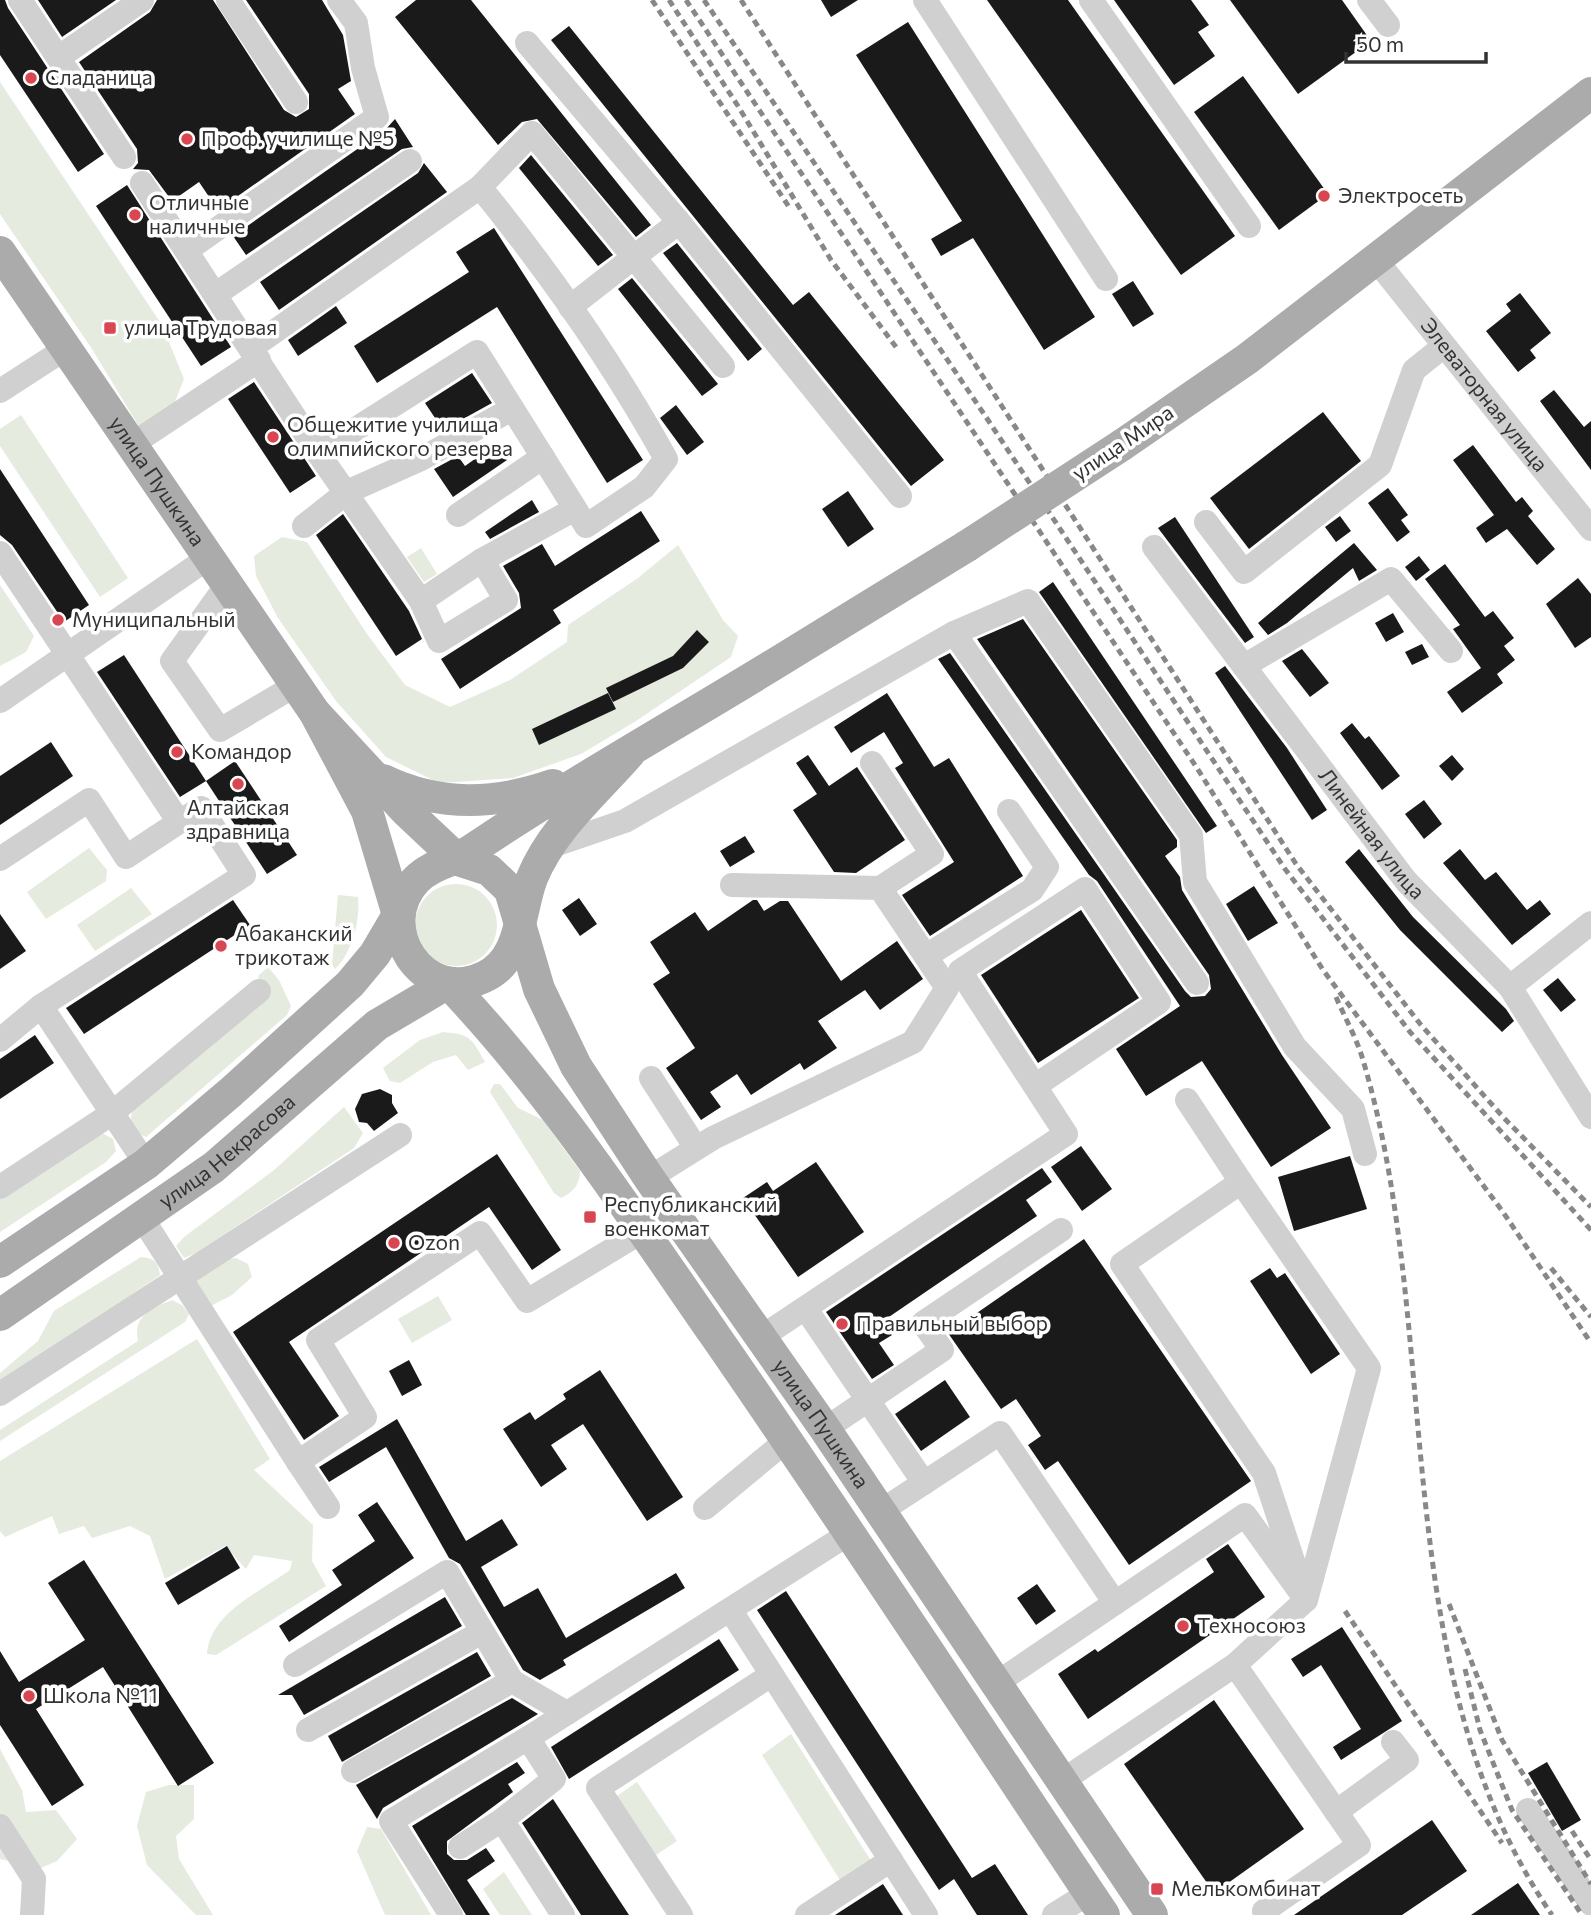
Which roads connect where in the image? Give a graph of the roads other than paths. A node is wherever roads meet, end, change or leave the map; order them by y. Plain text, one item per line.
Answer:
1 (20, 0) edge
2 (142, 0) edge
3 (228, 0) edge
4 (339, 0) edge
5 (925, 0) edge
6 (1091, 0) edge
7 (1369, 0) edge
8 (1388, 25) dead end
9 (527, 43) dead end
10 (59, 57) junction
11 (1591, 93) edge
12 (296, 102) dead end
13 (124, 157) dead end
14 (410, 161) dead end
15 (142, 183) dead end
16 (480, 187) junction
17 (678, 222) junction
18 (1249, 226) dead end
19 (187, 250) junction
20 (0, 252) edge
21 (634, 257) junction
22 (1376, 260) junction
23 (1106, 279) dead end
24 (216, 294) junction
25 (570, 307) junction
26 (1444, 346) junction
27 (65, 349) junction
28 (255, 354) junction
29 (723, 366) dead end
30 (2, 385) edge
31 (512, 409) junction
32 (131, 445) junction
33 (318, 453) junction
34 (543, 457) junction
35 (347, 492) junction
36 (900, 496) dead end
37 (575, 509) junction
38 (458, 515) dead end
39 (1206, 522) dead end
40 (304, 526) dead end
41 (1591, 529) edge
42 (1154, 547) dead end
43 (0, 553) edge
44 (208, 558) junction
45 (482, 560) junction
46 (226, 586) junction
47 (421, 601) junction
48 (954, 633) junction
49 (1451, 651) dead end
50 (67, 656) junction
51 (1244, 666) junction
52 (296, 685) junction
53 (0, 701) edge
54 (315, 713) junction
55 (629, 754) junction
56 (872, 763) dead end
57 (373, 776) junction
58 (1009, 811) dead end
59 (179, 822) junction
60 (549, 847) junction
61 (0, 859) edge
62 (458, 860) junction
63 (732, 885) dead end
64 (880, 888) junction
65 (398, 915) junction
66 (519, 918) junction
67 (1591, 923) edge
68 (926, 956) junction
69 (449, 982) junction
70 (1197, 983) dead end
71 (1510, 987) junction
72 (259, 991) dead end
73 (41, 1006) junction
74 (0, 1040) edge
75 (651, 1078) dead end
76 (1035, 1086) junction
77 (1187, 1100) dead end
78 (111, 1114) junction
79 (1591, 1117) edge
80 (400, 1135) dead end
81 (696, 1148) junction
82 (1365, 1154) dead end
83 (146, 1164) junction
84 (649, 1178) junction
85 (1241, 1182) junction
86 (0, 1186) edge
87 (142, 1218) junction
88 (1061, 1230) dead end
89 (643, 1231) junction
90 (0, 1262) edge
91 (179, 1277) junction
92 (806, 1309) junction
93 (0, 1315) edge
94 (760, 1338) junction
95 (0, 1394) edge
96 (867, 1400) junction
97 (825, 1429) junction
98 (787, 1440) junction
99 (298, 1462) junction
100 (924, 1483) junction
101 (328, 1507) dead end
102 (705, 1507) dead end
103 (881, 1511) junction
104 (850, 1533) junction
105 (1306, 1600) junction
106 (1115, 1603) junction
107 (731, 1611) junction
108 (482, 1632) junction
109 (295, 1665) dead end
110 (1235, 1665) junction
111 (771, 1675) junction
112 (512, 1681) junction
113 (998, 1683) junction
114 (567, 1713) junction
115 (308, 1730) dead end
116 (528, 1738) junction
117 (1393, 1742) dead end
118 (353, 1771) dead end
119 (1062, 1781) junction
120 (1528, 1810) dead end
121 (1336, 1812) junction
122 (502, 1821) junction
123 (0, 1826) edge
124 (460, 1847) dead end
125 (891, 1860) junction
126 (1096, 1904) edge
127 (1591, 1904) edge
128 (1264, 1911) dead end
129 (32, 1915) edge
130 (451, 1915) edge
131 (563, 1915) edge
132 (681, 1915) edge
133 (807, 1915) edge
134 (926, 1915) edge
135 (1054, 1915) edge
136 (1152, 1915) edge

1 - 10 street
2 - 10 street
3 - 12 street
4 - 19 street
5 - 23 street
6 - 18 street
7 - 8 street
9 - 17 street
10 - 13 street
11 - 22 main road, улица Мира
14 - 24 street
15 - 19 street
16 - 21 street
16 - 25 street
16 - 28 street
17 - 21 street
17 - 36 street
19 - 24 street
20 - 27 main road, улица Пушкина
21 - 25 street
21 - 29 street
22 - 26 street, Элеваторная улица
22 - 55 main road, улица Мира, bridge
24 - 28 street
25 - 37 street
26 - 39 street
26 - 41 street, Элеваторная улица
27 - 30 street
27 - 32 main road, улица Пушкина
28 - 32 street
28 - 33 street
31 - 33 street
31 - 34 street
31 - 35 street
32 - 44 main road, улица Пушкина
33 - 35 street
34 - 37 street
34 - 38 street
35 - 40 street
35 - 47 street
37 - 45 street
42 - 51 street, Линейная улица
43 - 50 street
44 - 46 main road, улица Пушкина
44 - 50 street
45 - 47 street
45 - 47 street
46 - 52 main road, улица Пушкина
46 - 52 street
48 - 60 street
48 - 70 street
48 - 82 street
49 - 51 street
50 - 53 street
50 - 59 street
51 - 71 street, Линейная улица
52 - 54 main road, улица Пушкина
54 - 57 main road
54 - 65 main road
55 - 57 main road
55 - 60 main road
55 - 62 main road
56 - 64 street
57 - 62 main road
58 - 68 street
59 - 61 street
59 - 73 street
60 - 66 main road
62 - 65 main road
62 - 66 main road
63 - 64 street
64 - 68 street
65 - 69 main road
65 - 83 main road, улица Некрасова
66 - 69 main road
66 - 84 main road, улица Пушкина
67 - 71 street
68 - 81 street
69 - 87 main road, улица Некрасова
69 - 89 main road, улица Пушкина
71 - 79 street, Линейная улица
72 - 78 street
73 - 74 street
73 - 78 street
75 - 81 street
76 - 76 street
76 - 92 street
77 - 85 street
78 - 83 street
78 - 86 street
80 - 91 street
81 - 84 street
83 - 90 main road, улица Некрасова
84 - 94 main road, улица Пушкина
85 - 105 street
85 - 105 street
87 - 91 street
87 - 93 main road, улица Некрасова
88 - 96 street
89 - 98 main road, улица Пушкина
89 - 99 street
91 - 95 street
91 - 99 street
92 - 94 street
92 - 96 street
94 - 97 main road, улица Пушкина
96 - 97 street
96 - 100 street
97 - 103 main road, улица Пушкина
98 - 102 street
98 - 104 main road, улица Пушкина
99 - 101 street
100 - 103 street
100 - 106 street
103 - 113 main road, улица Пушкина
104 - 107 street
104 - 126 main road, улица Пушкина
105 - 106 street
105 - 110 street
106 - 113 street
107 - 111 street
107 - 114 street
108 - 109 street
108 - 112 street
108 - 115 street
110 - 119 street
110 - 121 street
111 - 125 street
111 - 132 street
112 - 114 street
112 - 118 street
113 - 119 main road, улица Пушкина
114 - 116 street
116 - 122 street
116 - 130 street
117 - 121 street
119 - 136 main road, улица Пушкина
120 - 127 street
121 - 128 street
122 - 124 street
122 - 131 street
123 - 129 street
125 - 133 street
125 - 134 street
126 - 135 street

